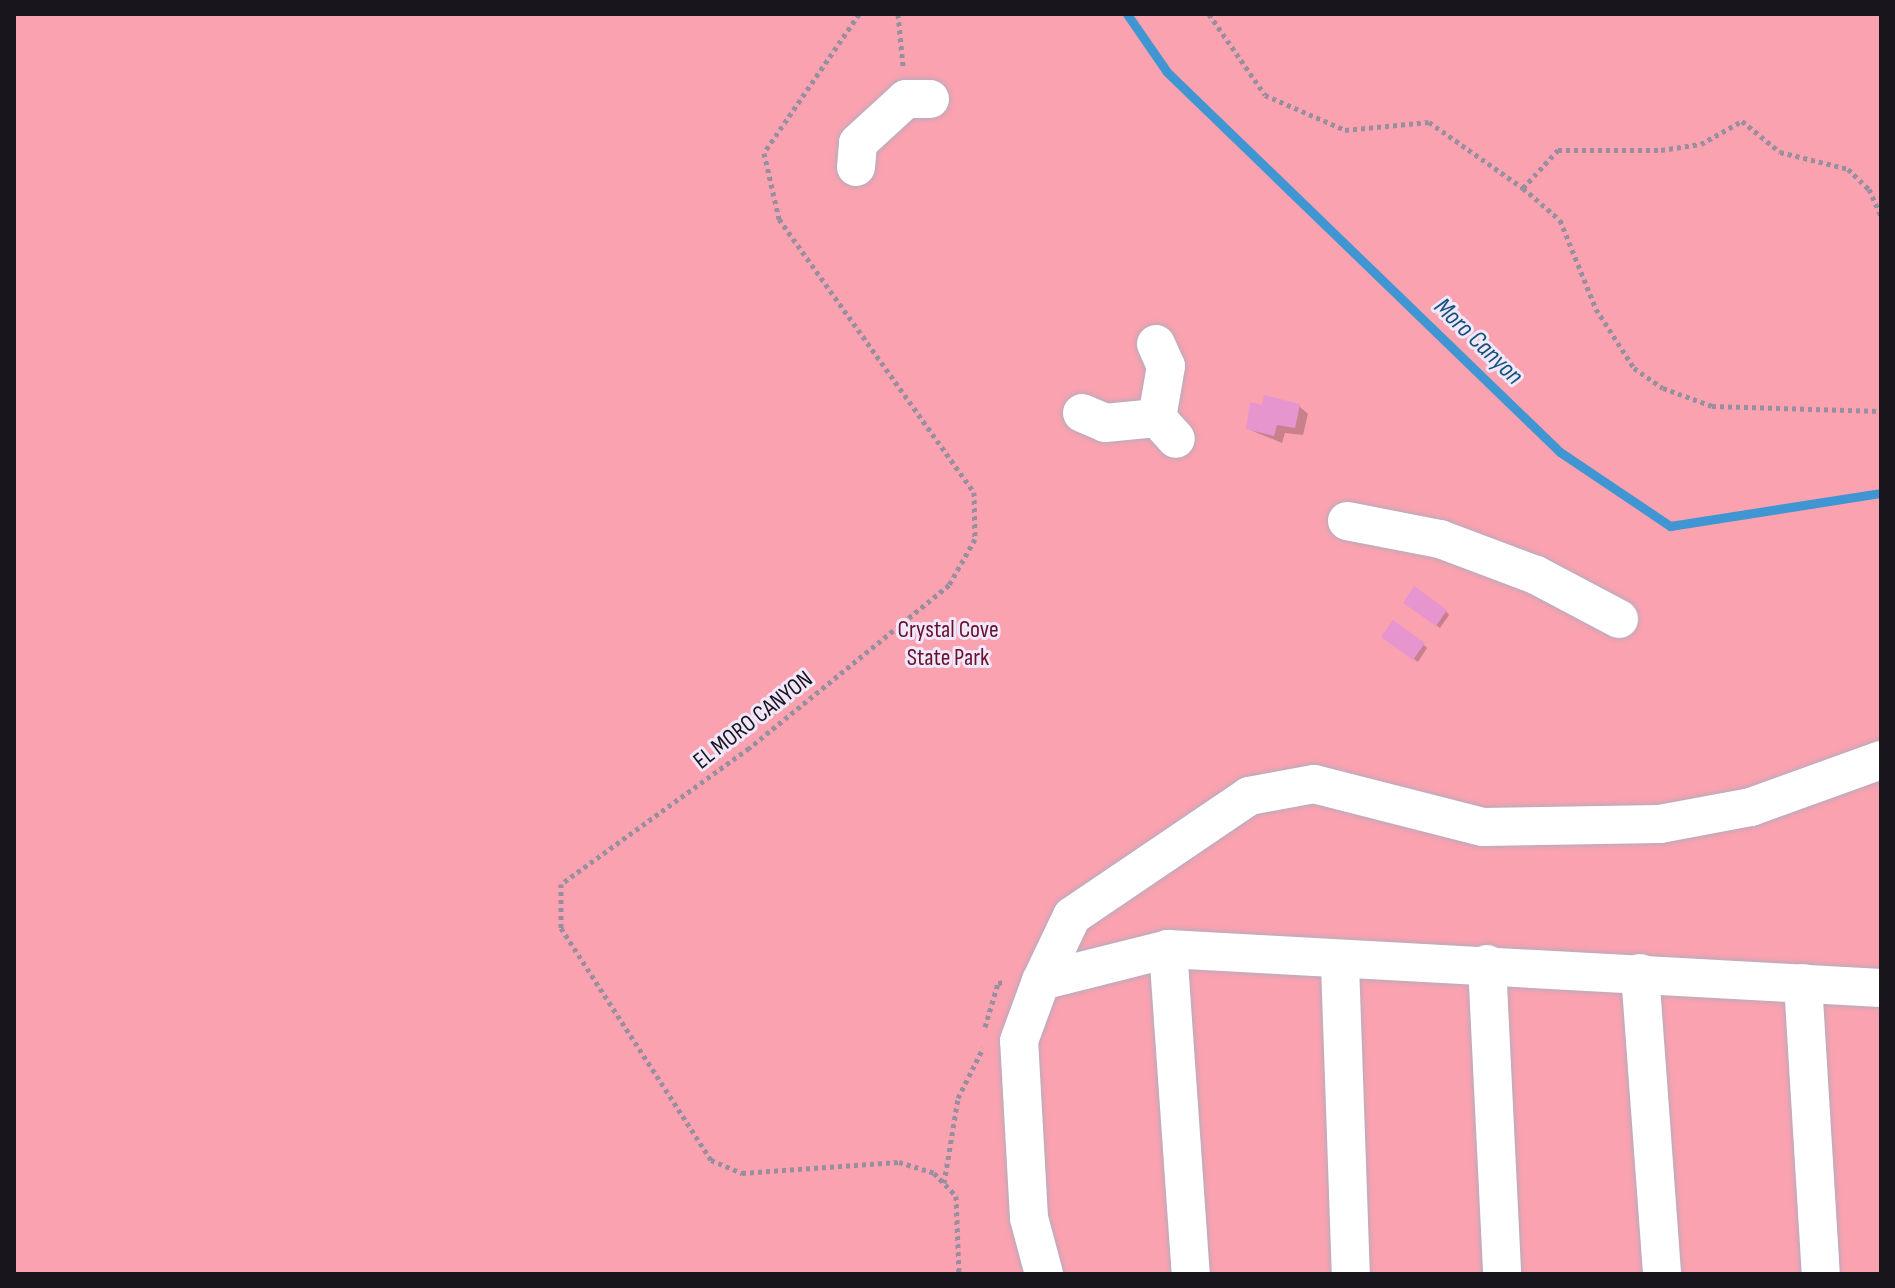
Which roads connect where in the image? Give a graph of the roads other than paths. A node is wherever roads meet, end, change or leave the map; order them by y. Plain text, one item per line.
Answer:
1 (918, 99) road end
2 (856, 167) dead end
3 (1156, 344) dead end
4 (1082, 413) dead end
5 (1347, 521) dead end
6 (1619, 619) dead end
7 (1881, 760) edge
8 (1168, 949) junction
9 (1340, 964) junction
10 (1487, 964) junction
11 (1640, 973) junction
12 (1041, 981) junction
13 (1803, 983) junction
14 (1881, 988) edge
15 (1044, 1274) edge
16 (1191, 1274) edge
17 (1351, 1274) edge
18 (1502, 1274) edge
19 (1662, 1274) edge
20 (1821, 1274) edge

1 - 2 lane
3 - 4 lane
5 - 6 lane
7 - 12 lane
8 - 9 lane
8 - 12 lane
8 - 16 lane
9 - 10 lane
9 - 17 lane
10 - 11 lane
10 - 18 lane
11 - 13 lane
11 - 19 lane
12 - 15 lane
13 - 14 lane
13 - 20 lane

